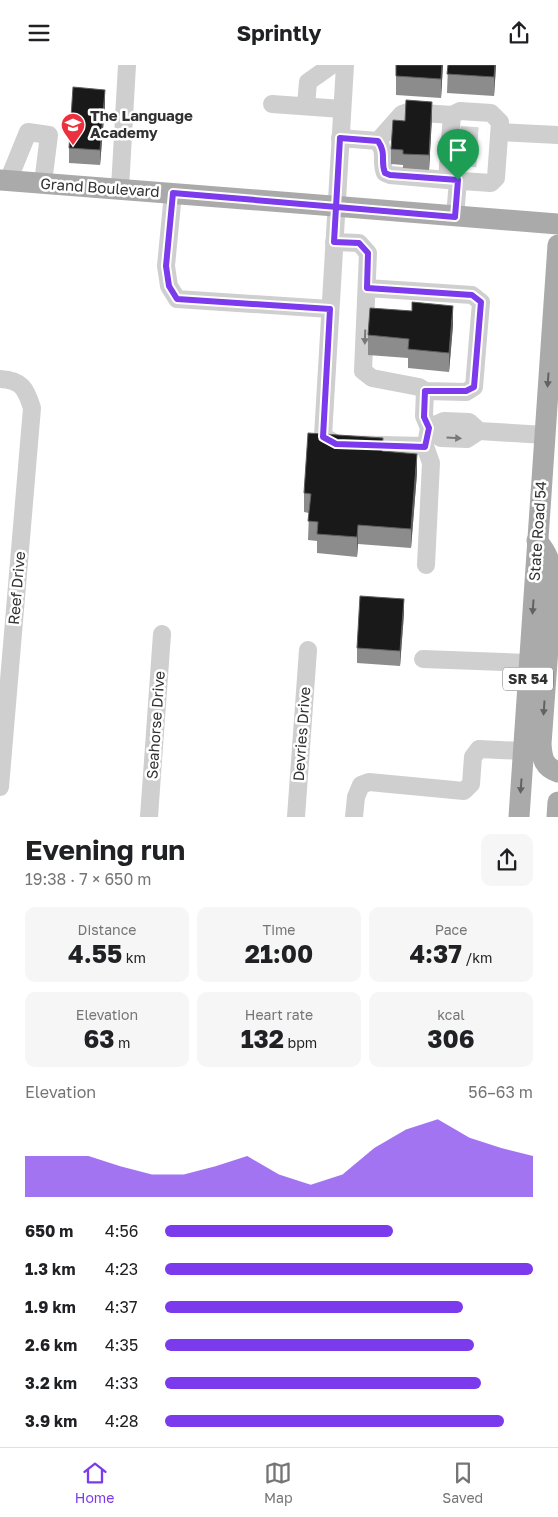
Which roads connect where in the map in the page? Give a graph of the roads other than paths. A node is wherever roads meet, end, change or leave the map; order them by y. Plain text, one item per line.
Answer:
1 (128, 65) edge
2 (332, 65) edge
3 (345, 65) edge
4 (272, 104) dead end
5 (306, 106) junction
6 (342, 109) junction
7 (452, 115) junction
8 (495, 135) junction
9 (558, 135) edge
10 (340, 138) junction
11 (378, 141) junction
12 (452, 180) junction
13 (4, 181) edge
14 (43, 183) junction
15 (120, 188) junction
16 (173, 193) junction
17 (335, 208) junction
18 (455, 217) junction
19 (558, 225) edge
20 (334, 242) junction
21 (558, 245) edge
22 (367, 288) junction
23 (330, 309) junction
24 (0, 379) edge
25 (425, 391) junction
26 (429, 428) junction
27 (545, 435) junction
28 (425, 447) junction
29 (537, 541) junction
30 (426, 565) dead end
31 (162, 634) dead end
32 (308, 650) dead end
33 (423, 659) dead end
34 (529, 663) junction
35 (523, 751) junction
36 (558, 772) edge
37 (0, 787) edge
38 (558, 802) edge
39 (149, 817) edge
40 (296, 817) edge
41 (354, 817) edge
42 (519, 817) edge
43 (557, 817) edge

1 - 15 street
2 - 5 street
3 - 6 street
4 - 5 street
5 - 6 street
6 - 10 street
7 - 8 street
7 - 11 street
7 - 12 street
8 - 9 street
8 - 12 street
10 - 11 street
10 - 17 street
11 - 12 street
12 - 18 street
13 - 14 main road, Grand Boulevard
13 - 14 street
14 - 15 main road, Grand Boulevard
15 - 16 main road, Grand Boulevard
16 - 17 main road, Grand Boulevard
16 - 23 street
17 - 18 main road, Grand Boulevard
17 - 20 street
18 - 19 main road, Grand Boulevard
20 - 22 street
20 - 23 street
21 -> 27 main road, State Road 54 / SR 54
22 -> 25 street
22 - 25 street
23 - 28 street
24 - 37 street, Reef Drive
25 - 26 street
26 - 27 street
26 - 28 street
27 - 29 main road, State Road 54 / SR 54
28 - 30 street
29 -> 34 main road, State Road 54 / SR 54
29 -> 36 main road
31 - 39 street, Seahorse Drive
32 - 40 street, Devries Drive
33 - 34 street
34 - 35 main road, State Road 54 / SR 54
35 - 41 street
35 -> 42 main road, State Road 54 / SR 54
38 - 43 main road

